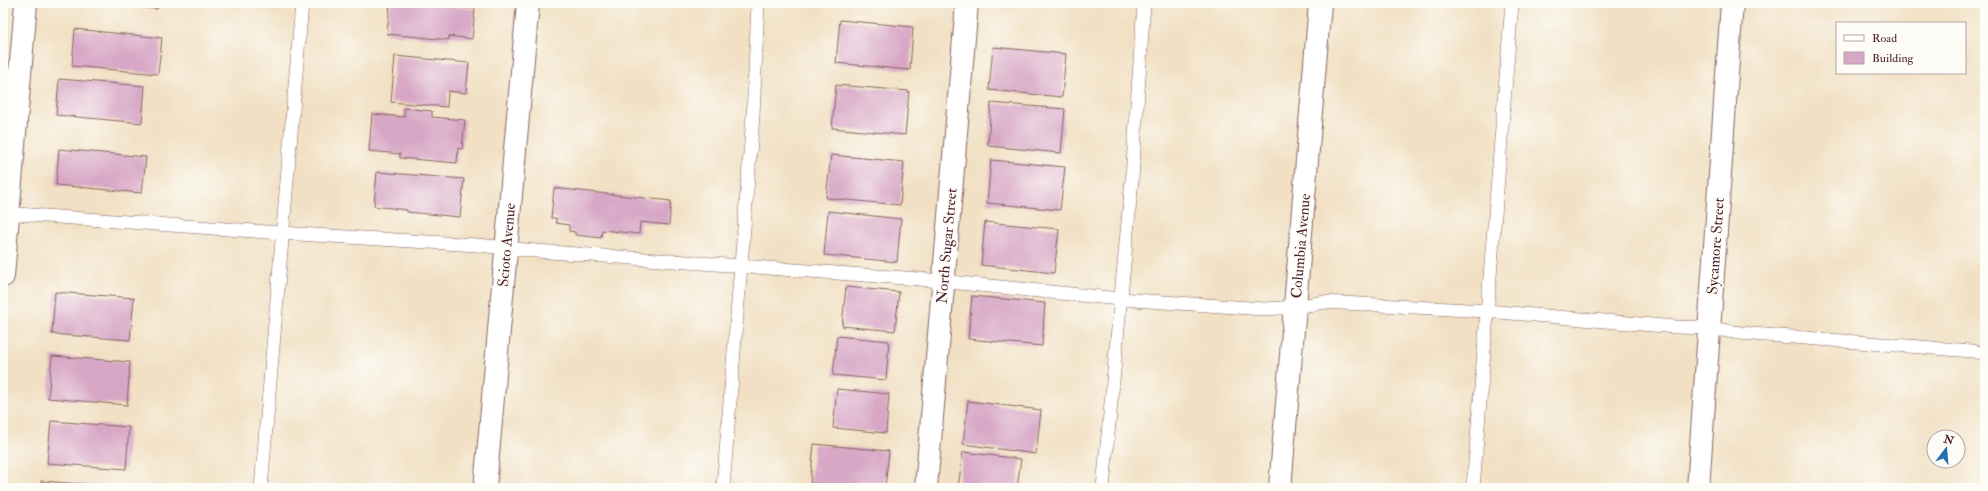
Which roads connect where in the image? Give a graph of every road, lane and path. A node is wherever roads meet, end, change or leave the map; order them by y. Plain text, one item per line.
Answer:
1 (26, 3) edge
2 (302, 3) edge
3 (528, 3) edge
4 (758, 3) edge
5 (967, 3) edge
6 (1144, 3) edge
7 (1320, 3) edge
8 (1512, 3) edge
9 (1732, 3) edge
10 (6, 213) edge
11 (281, 234) junction
12 (506, 248) junction
13 (742, 266) junction
14 (3, 276) edge
15 (944, 281) junction
16 (1120, 299) junction
17 (1296, 307) junction
18 (1486, 310) junction
19 (1710, 328) junction
20 (1985, 354) edge
21 (261, 488) edge
22 (485, 488) edge
23 (723, 488) edge
24 (926, 488) edge
25 (1103, 488) edge
26 (1280, 488) edge
27 (1473, 488) edge
28 (1698, 488) edge

1 - 10 street
2 - 11 lane
3 - 12 street, Scioto Avenue
4 - 13 lane
5 - 15 street, North Sugar Street
6 - 16 lane
7 - 17 street, Columbia Avenue
8 - 18 lane
9 - 19 street, Sycamore Street
10 - 11 lane
10 - 14 street
11 - 12 lane
11 - 21 lane
12 - 13 lane
12 - 22 street, Scioto Avenue
13 - 15 lane
13 - 23 lane
15 - 16 lane
15 - 24 street, North Sugar Street
16 - 17 lane
16 - 25 lane
17 - 18 lane
17 - 26 street, Columbia Avenue
18 - 19 lane
18 - 27 lane
19 - 20 lane
19 - 28 street, Sycamore Street

